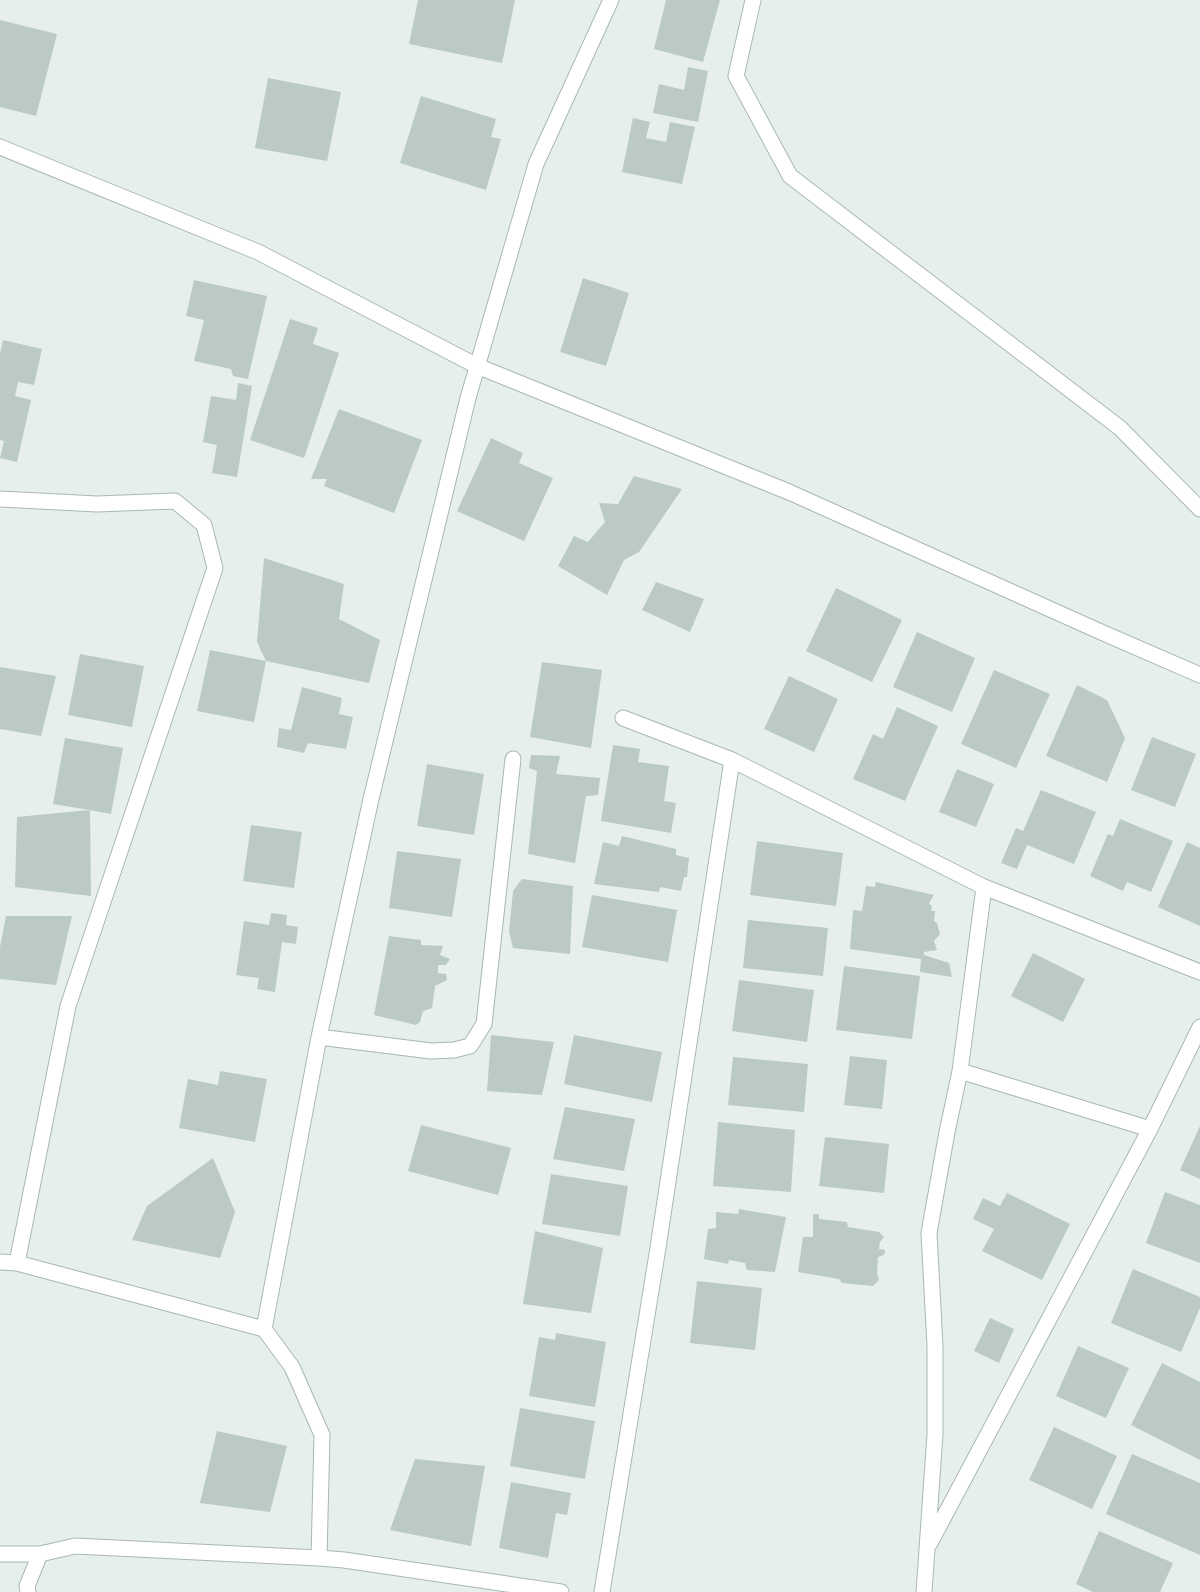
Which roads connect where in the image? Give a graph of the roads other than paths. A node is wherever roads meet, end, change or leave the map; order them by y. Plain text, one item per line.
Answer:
1 (611, 0) edge
2 (753, 0) edge
3 (0, 147) edge
4 (477, 366) junction
5 (0, 499) edge
6 (1200, 509) edge
7 (1200, 675) edge
8 (624, 718) dead end
9 (513, 759) dead end
10 (732, 760) junction
11 (984, 887) junction
12 (1200, 972) edge
13 (1200, 1027) edge
14 (320, 1036) junction
15 (960, 1071) junction
16 (1150, 1129) junction
17 (0, 1262) edge
18 (17, 1263) junction
19 (264, 1329) junction
20 (927, 1549) junction
21 (0, 1554) edge
22 (40, 1554) junction
23 (319, 1558) junction
24 (28, 1592) edge
25 (561, 1592) edge
26 (602, 1592) edge
27 (924, 1592) edge

1 - 4 street
2 - 6 street
3 - 4 street
4 - 7 street
4 - 14 street
5 - 18 street
8 - 10 street
9 - 14 street
10 - 11 street
10 - 26 street
11 - 12 street
11 - 15 street
13 - 16 street
14 - 19 street
15 - 16 street
15 - 20 street
16 - 20 street
17 - 18 street
18 - 19 street
19 - 23 street
20 - 27 street
21 - 22 street
22 - 23 street
22 - 24 street
23 - 25 street

